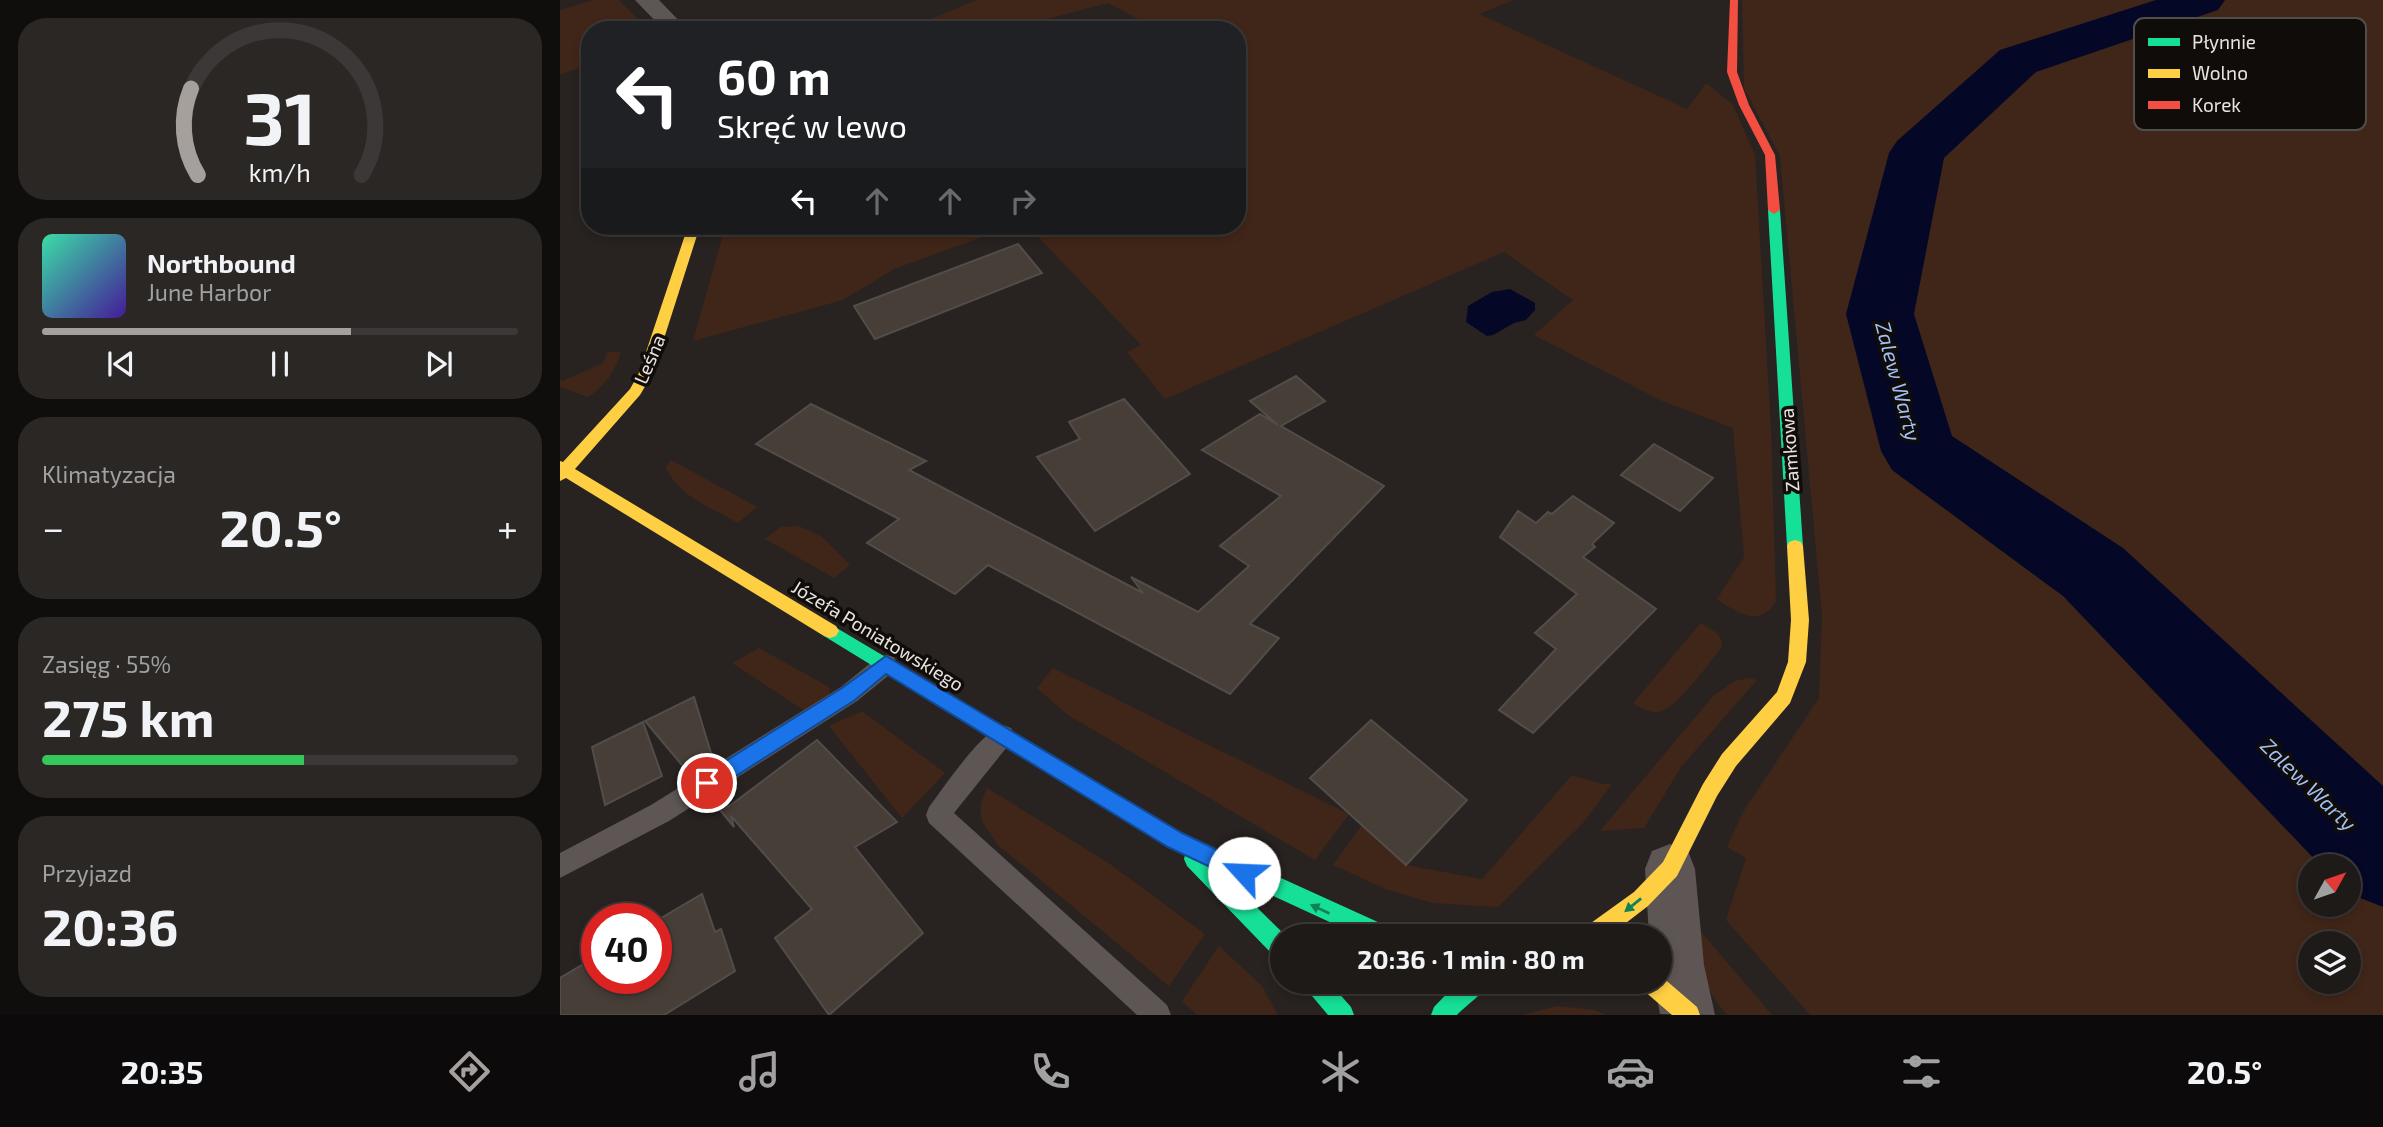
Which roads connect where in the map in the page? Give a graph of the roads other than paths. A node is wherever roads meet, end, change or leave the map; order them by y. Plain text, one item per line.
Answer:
1 (646, 0) edge
2 (1734, 0) edge
3 (668, 21) edge
4 (691, 235) edge
5 (562, 471) edge
6 (886, 664) junction
7 (1003, 735) junction
8 (1175, 840) junction
9 (560, 866) edge
10 (1670, 869) junction
11 (1356, 924) edge
12 (1608, 924) edge
13 (1270, 936) edge
14 (1325, 994) edge
15 (1461, 994) edge
16 (1665, 994) edge
17 (1157, 1015) edge
18 (1343, 1015) edge
19 (1442, 1015) edge
20 (1689, 1015) edge

1 - 3 street
2 - 10 street, Zamkowa
4 - 5 street, Leśna
5 - 6 street, Józefa Poniatowskiego
6 - 7 street, Józefa Poniatowskiego
6 - 9 lane
7 - 8 street, Józefa Poniatowskiego
7 - 17 lane
11 -> 8 street, Józefa Poniatowskiego
8 - 13 street, Józefa Poniatowskiego
10 -> 12 street, Zamkowa
10 - 20 street, Zamkowa
14 - 18 street
15 - 19 street
16 - 20 street

